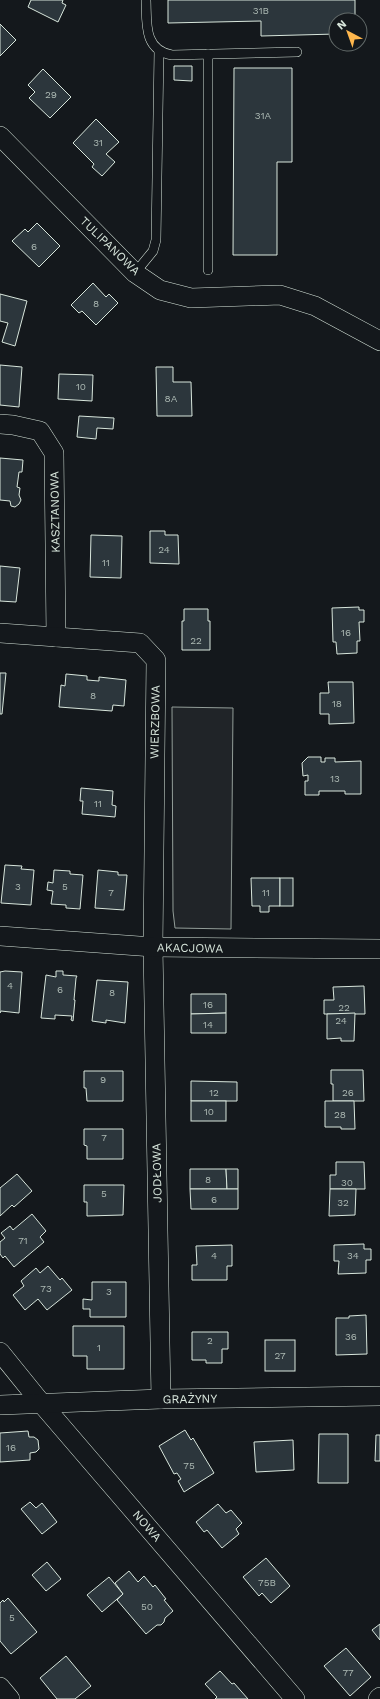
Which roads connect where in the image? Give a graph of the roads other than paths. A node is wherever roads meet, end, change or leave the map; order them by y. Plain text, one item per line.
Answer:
1 (146, 0) edge
2 (159, 51) junction
3 (297, 52) dead end
4 (208, 54) junction
5 (0, 136) edge
6 (208, 270) dead end
7 (135, 273) junction
8 (380, 341) edge
9 (0, 424) edge
10 (0, 633) edge
11 (56, 637) junction
12 (0, 936) edge
13 (153, 947) junction
14 (380, 950) edge
15 (0, 1352) edge
16 (380, 1396) edge
17 (161, 1399) junction
18 (42, 1404) junction
19 (0, 1405) edge
20 (0, 1687) edge
21 (10, 1699) edge
22 (295, 1699) edge

1 - 2 lane
2 - 4 lane
2 - 7 lane
3 - 4 lane
4 - 6 lane
5 - 7 street, TULIPANOWA
7 - 8 street, TULIPANOWA
9 - 11 street, KASZTANOWA
10 - 11 street, WIERZBOWA
11 - 13 street, WIERZBOWA
12 - 13 street, AKACJOWA
13 - 14 street, AKACJOWA
13 - 17 street, JODŁOWA
15 - 18 street, NOWA
16 - 17 street, GRAŻYNY
17 - 18 street, GRAŻYNY
18 - 19 street, GRAŻYNY
18 - 22 street, NOWA
20 - 21 street

